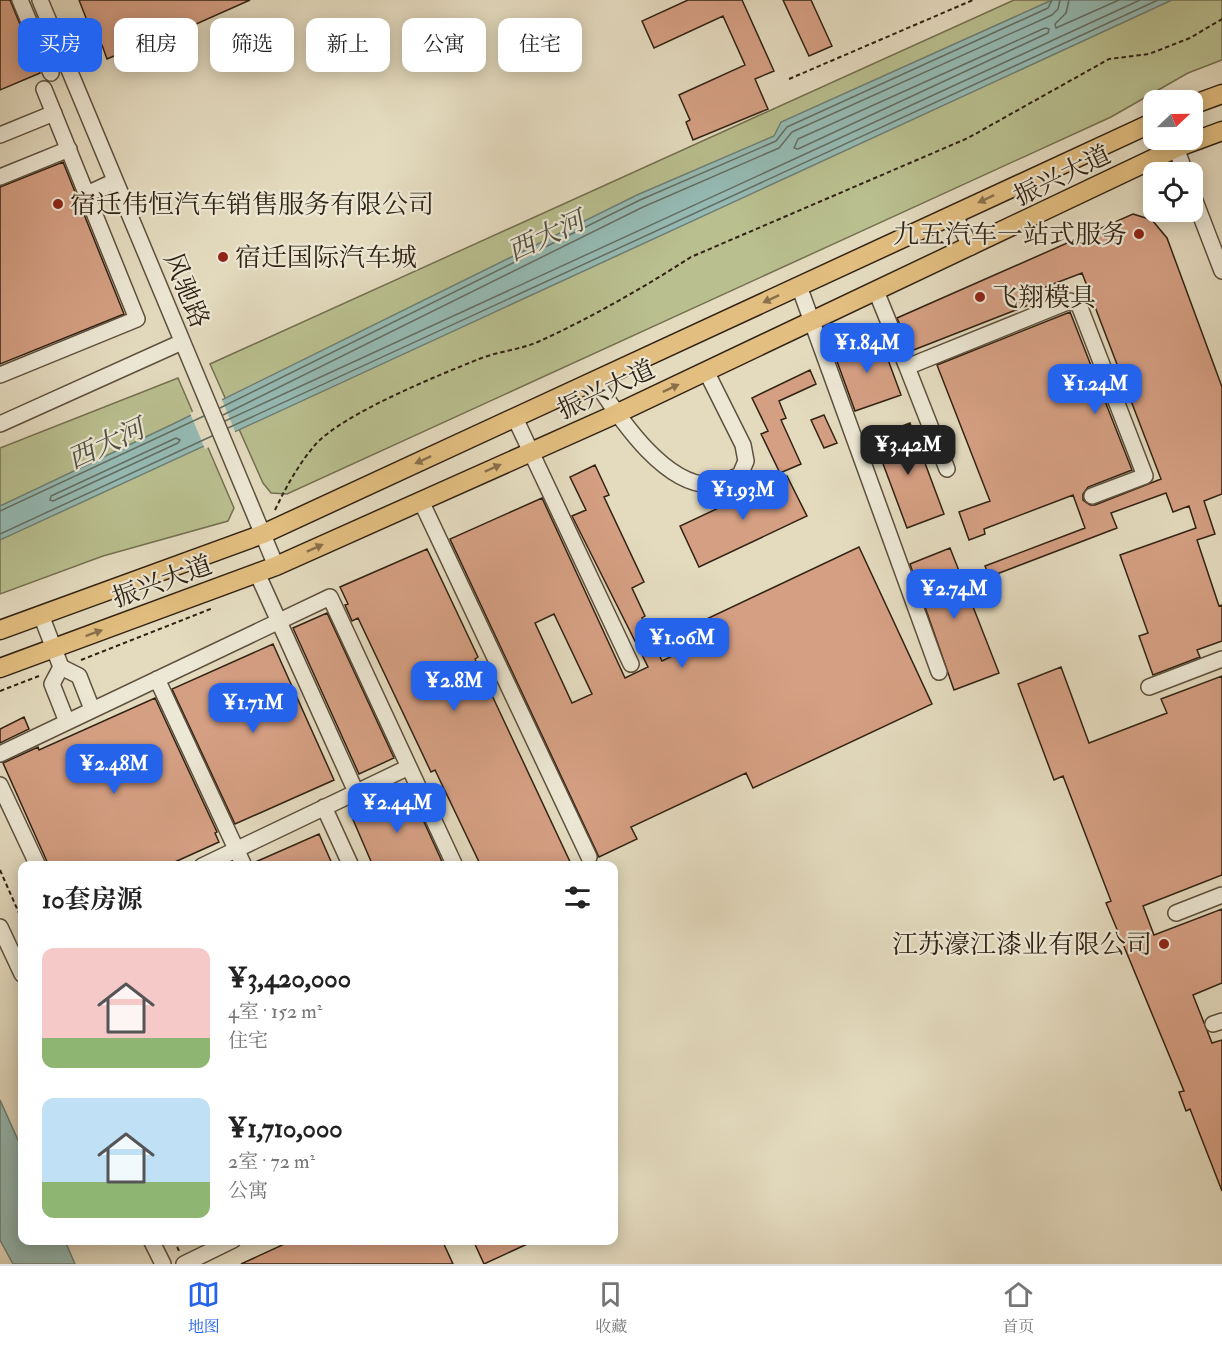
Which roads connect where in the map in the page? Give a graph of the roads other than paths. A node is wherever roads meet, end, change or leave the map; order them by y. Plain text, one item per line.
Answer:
1 (20, 0) edge
2 (40, 0) edge
3 (51, 73) dead end
4 (44, 89) dead end
5 (1222, 94) edge
6 (1203, 101) edge
7 (54, 113) junction
8 (1143, 127) edge
9 (1222, 131) edge
10 (0, 135) edge
11 (1203, 138) edge
12 (69, 149) junction
13 (1172, 150) edge
14 (0, 177) edge
15 (115, 181) junction
16 (87, 194) junction
17 (954, 214) junction
18 (1203, 222) edge
19 (970, 247) junction
20 (1222, 271) edge
21 (799, 286) junction
22 (876, 291) junction
23 (812, 321) junction
24 (182, 342) junction
25 (907, 367) junction
26 (706, 371) junction
27 (0, 375) edge
28 (595, 381) junction
29 (616, 414) junction
30 (515, 417) junction
31 (0, 424) edge
32 (531, 452) junction
33 (947, 469) dead end
34 (1092, 496) dead end
35 (422, 501) junction
36 (262, 534) junction
37 (276, 566) junction
38 (257, 573) junction
39 (41, 615) junction
40 (279, 621) junction
41 (0, 630) edge
42 (53, 648) junction
43 (1222, 659) edge
44 (631, 664) dead end
45 (0, 668) edge
46 (61, 668) junction
47 (939, 672) dead end
48 (157, 678) junction
49 (1149, 687) dead end
50 (92, 709) junction
51 (66, 722) junction
52 (0, 754) edge
53 (409, 767) junction
54 (0, 785) edge
55 (356, 792) junction
56 (324, 807) junction
57 (236, 849) junction
58 (589, 857) dead end
59 (36, 861) edge
60 (212, 861) edge
61 (242, 861) edge
62 (349, 861) edge
63 (453, 861) edge
64 (1222, 895) edge
65 (1176, 913) dead end
66 (0, 927) edge
67 (18, 953) edge
68 (154, 1245) edge
69 (223, 1245) edge
70 (163, 1264) edge
71 (184, 1264) edge

1 - 3 street
2 - 15 street, 风驰路
4 - 7 street
5 - 6 main road
7 - 10 street
7 - 12 street
8 -> 17 main road, 振兴大道
9 - 11 main road, 振兴大道
12 - 14 street
12 - 16 street
13 - 19 main road, 振兴大道
15 - 16 street
15 - 24 street, 风驰路
16 - 27 street
17 - 19 street
17 - 21 main road, 振兴大道
18 - 20 street
19 - 22 main road, 振兴大道
21 - 23 street
21 -> 28 main road, 振兴大道
22 - 23 main road, 振兴大道
22 - 25 street
23 - 26 main road, 振兴大道
23 - 47 street
24 - 31 street
24 - 36 street, 风驰路
25 - 33 street
25 - 34 street
29 -> 26 main road, 振兴大道
26 - 29 street
28 - 29 street
28 - 30 main road, 振兴大道
29 - 32 main road, 振兴大道
30 - 32 street
30 -> 36 main road, 振兴大道
35 -> 32 main road, 振兴大道
32 - 44 street
37 -> 35 main road, 振兴大道
35 - 58 street
36 - 37 street, 风驰路
36 - 39 main road, 振兴大道
37 - 38 main road, 振兴大道
38 - 40 street
42 -> 38 main road, 振兴大道
39 - 41 main road, 振兴大道
39 - 42 street
40 - 48 street
40 - 53 street
40 - 55 street
42 - 45 main road, 振兴大道
42 - 46 street
43 - 49 street
46 - 50 street
46 - 51 street
48 - 50 street
48 - 57 street
50 - 51 street
51 - 52 street
53 - 55 street
53 - 63 street
54 - 59 street
55 - 56 street
56 - 57 street
56 - 62 street
57 - 60 street
57 - 61 street
64 - 65 street
66 - 67 street
68 - 70 street
69 - 71 street

